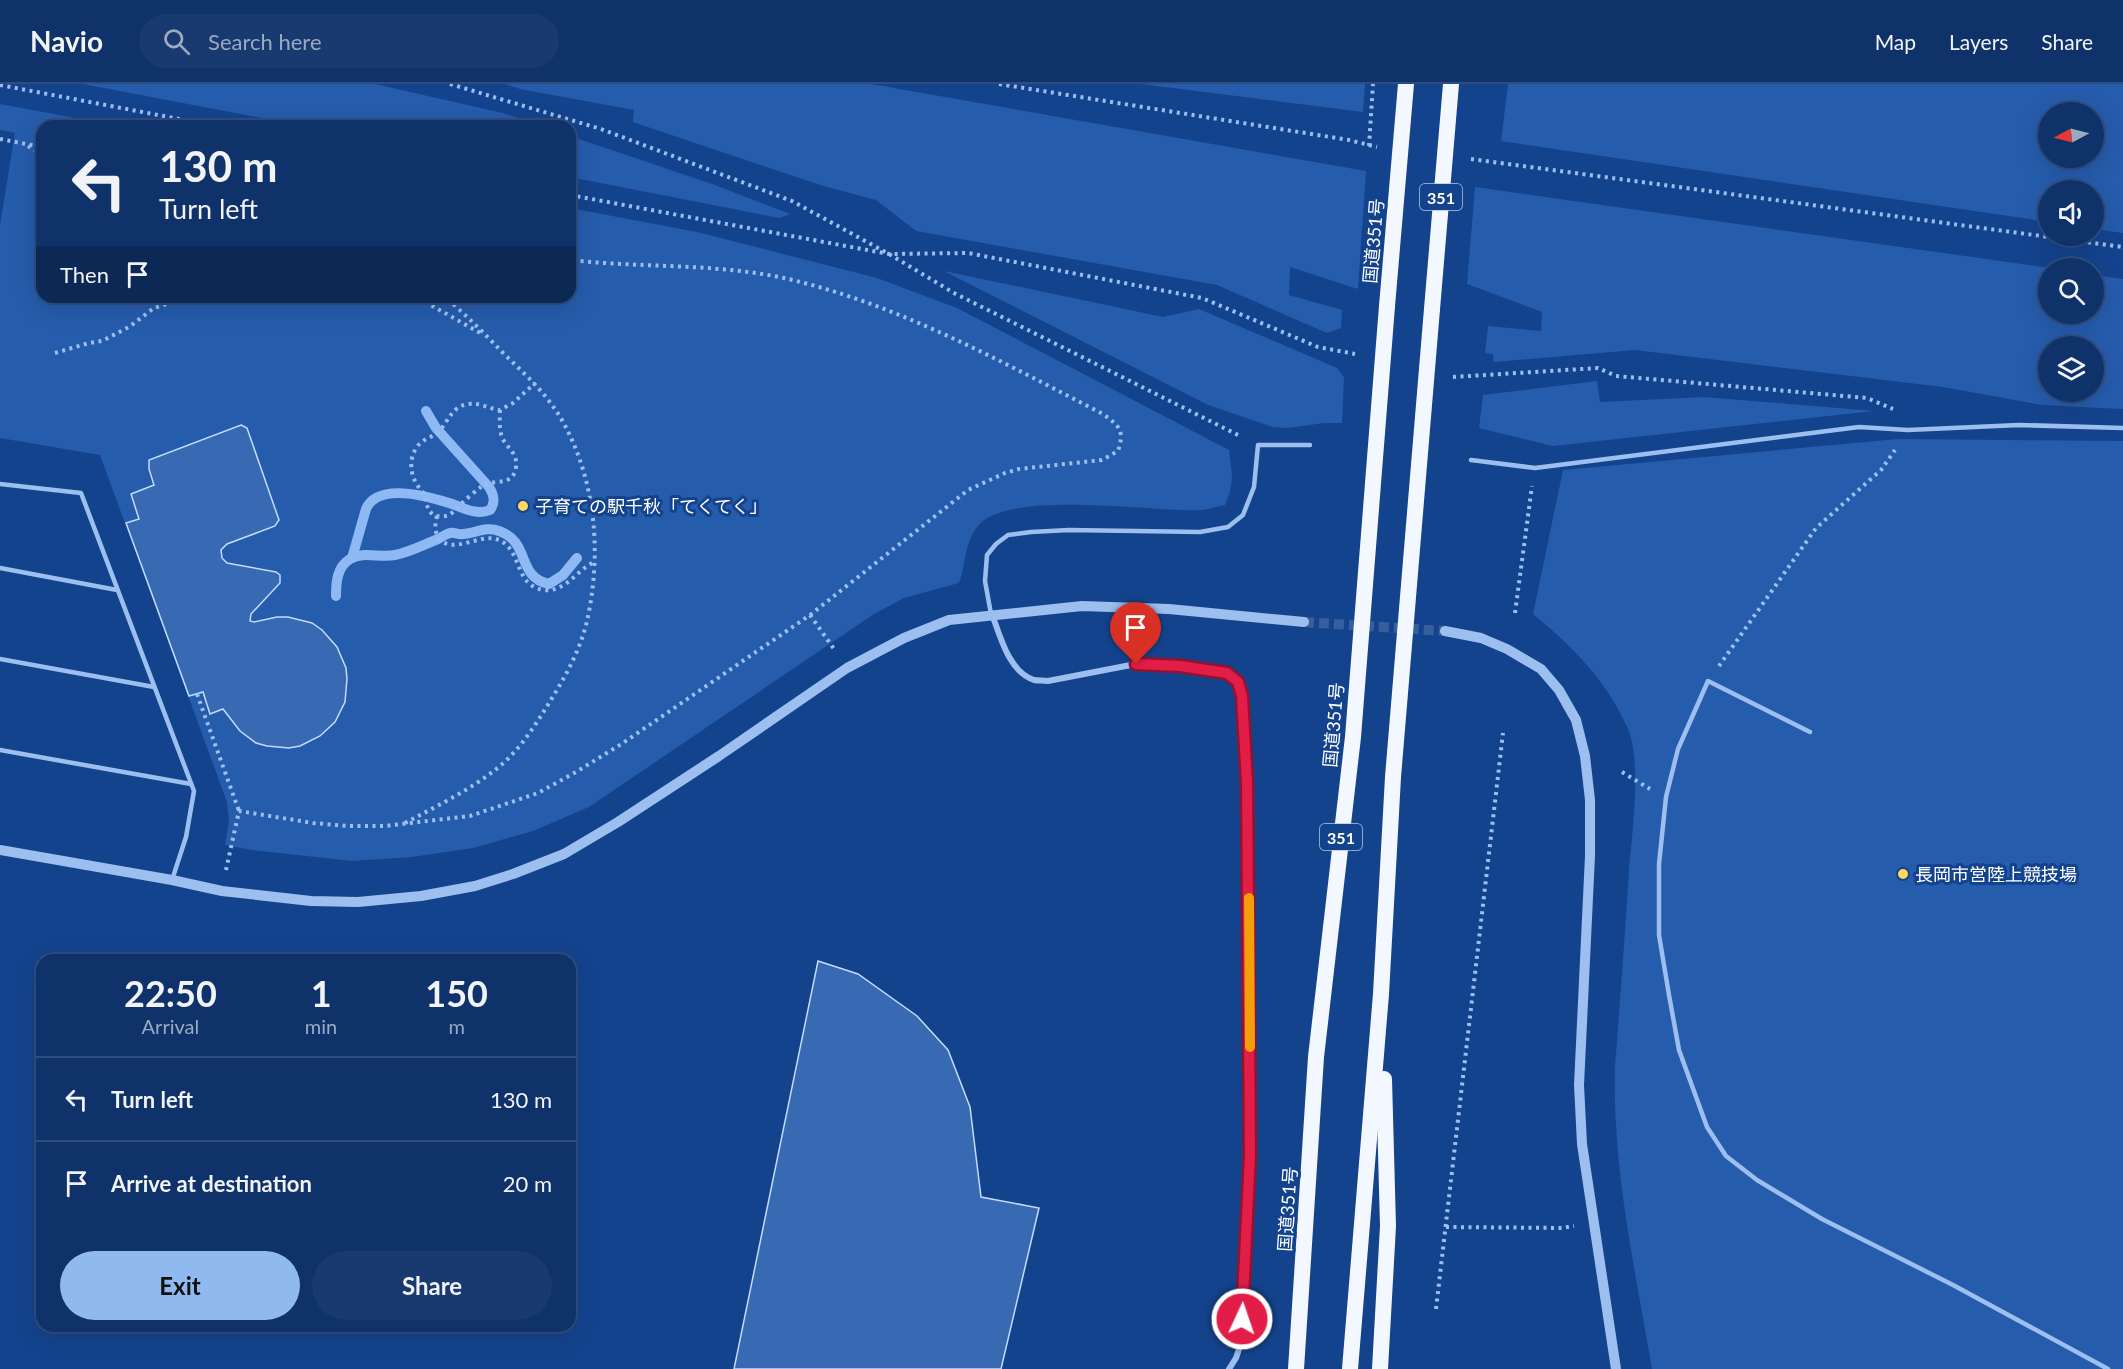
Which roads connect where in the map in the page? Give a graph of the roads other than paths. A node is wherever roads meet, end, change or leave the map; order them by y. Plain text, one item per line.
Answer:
1 (1406, 84) edge
2 (1451, 84) edge
3 (2123, 428) edge
4 (1310, 445) dead end
5 (1472, 460) dead end
6 (0, 484) edge
7 (0, 568) edge
8 (117, 590) junction
9 (992, 614) junction
10 (1304, 622) tunnel mouth
11 (1445, 631) tunnel mouth
12 (0, 659) edge
13 (154, 687) junction
14 (1810, 732) dead end
15 (0, 750) edge
16 (191, 784) junction
17 (0, 850) edge
18 (172, 880) junction
19 (1381, 994) junction
20 (1229, 1369) edge
21 (1296, 1369) edge
22 (1350, 1369) edge
23 (1380, 1369) edge
24 (1616, 1369) edge
25 (2108, 1369) edge

1 - 21 highway, 国道351号 / 351, bridge
2 - 19 highway, 351, bridge
3 - 5 lane
4 - 9 lane
6 - 8 lane
7 - 8 lane
8 - 13 lane
9 - 10 street
9 - 18 street
9 - 20 street
11 - 24 street
12 - 13 lane
13 - 16 lane
14 - 25 lane
15 - 16 lane
16 - 18 lane
17 - 18 street
19 - 22 highway, 351
19 - 23 highway

